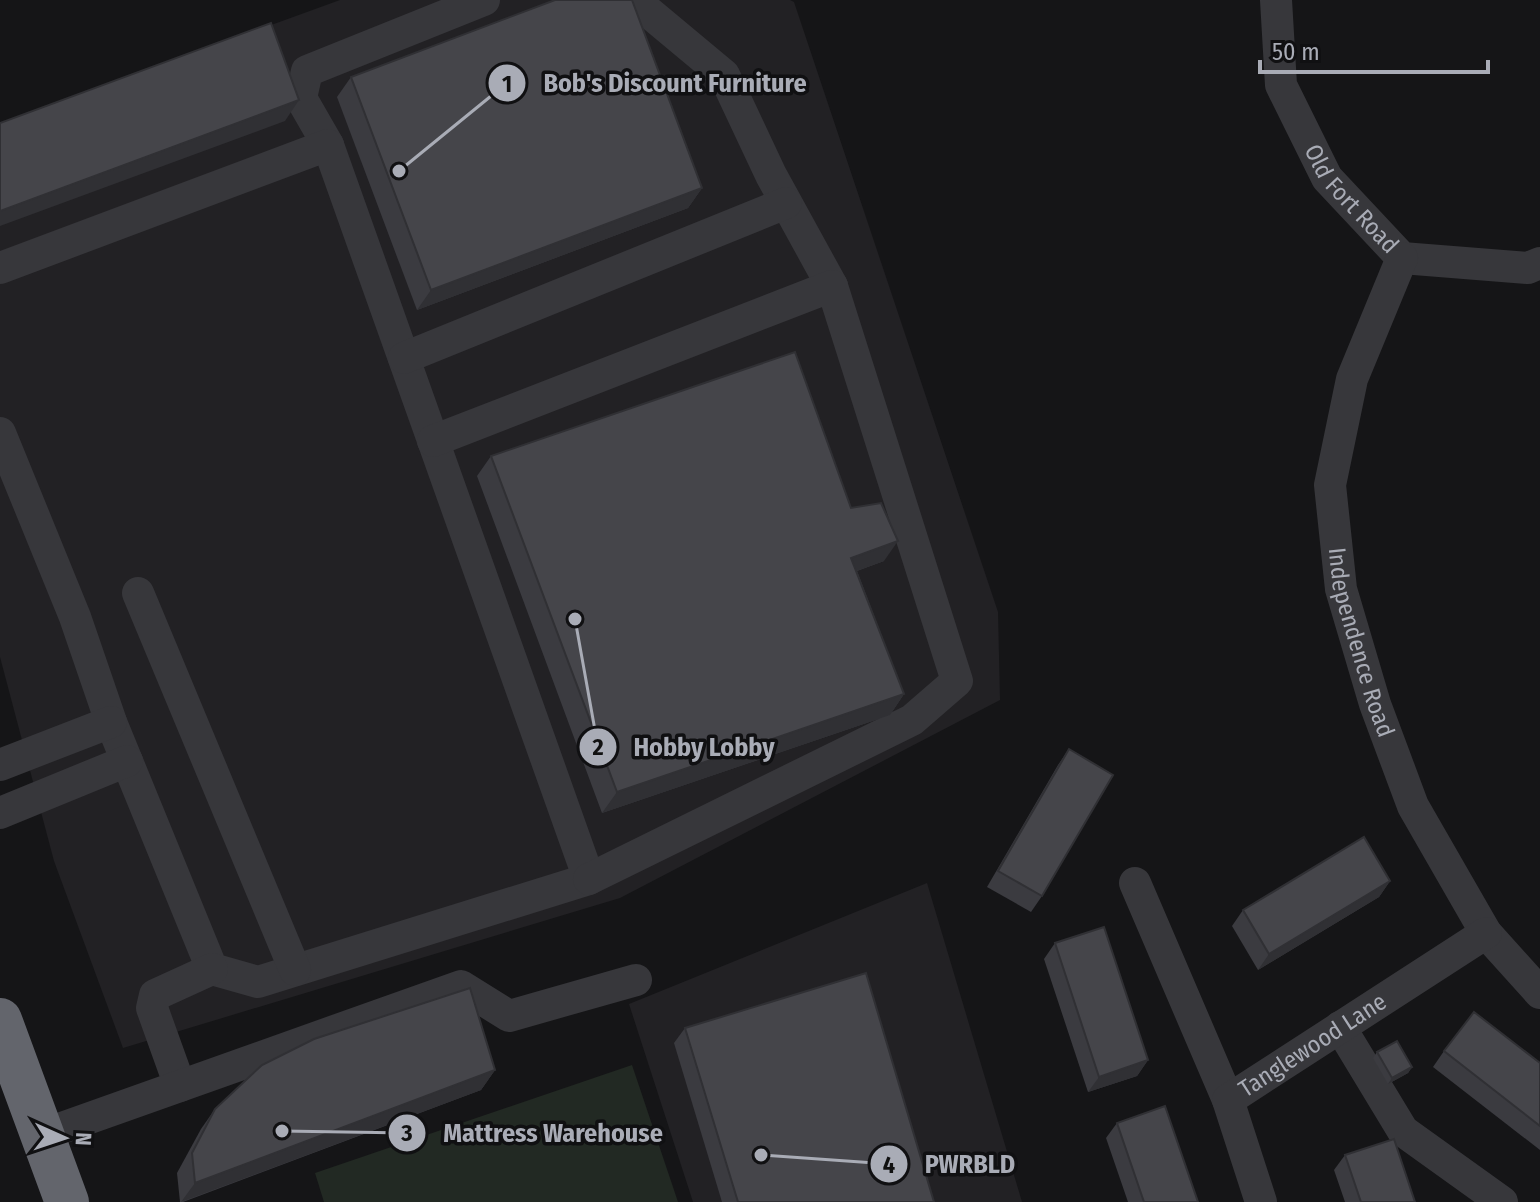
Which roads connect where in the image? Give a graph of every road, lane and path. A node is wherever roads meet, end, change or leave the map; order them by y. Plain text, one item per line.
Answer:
1 (484, 0) edge
2 (634, 0) edge
3 (1276, 0) edge
4 (328, 145) junction
5 (786, 203) junction
6 (1402, 258) junction
7 (1540, 263) edge
8 (0, 268) edge
9 (832, 286) junction
10 (404, 358) junction
11 (0, 433) edge
12 (433, 441) junction
13 (138, 593) dead end
14 (111, 722) junction
15 (127, 761) junction
16 (0, 765) edge
17 (0, 813) edge
18 (589, 879) junction
19 (1135, 883) dead end
20 (1486, 933) junction
21 (212, 969) junction
22 (295, 970) junction
23 (636, 980) dead end
24 (1540, 993) edge
25 (0, 1020) edge
26 (1340, 1027) junction
27 (180, 1086) junction
28 (1228, 1100) junction
29 (42, 1135) junction
30 (67, 1202) edge
31 (1261, 1202) edge
32 (1502, 1202) edge

1 - 4 street
2 - 5 street
3 - 6 street, Old Fort Road
4 - 8 street
4 - 10 street
5 - 9 street
5 - 10 street
6 - 7 street, Old Fort Road
6 - 20 street, Independence Road
9 - 12 street
9 - 18 street
10 - 12 street
11 - 14 street
12 - 18 street
13 - 22 street
14 - 15 street
14 - 16 street
15 - 17 street
15 - 21 street
18 - 22 street
19 - 28 street
20 - 24 street, Independence Road
20 - 26 street, Tanglewood Lane
21 - 22 street
21 - 27 street
23 - 27 street
25 - 29 highway
26 - 28 street, Tanglewood Lane
26 - 32 street
27 - 29 street
28 - 31 street, Tanglewood Lane
29 - 30 highway

